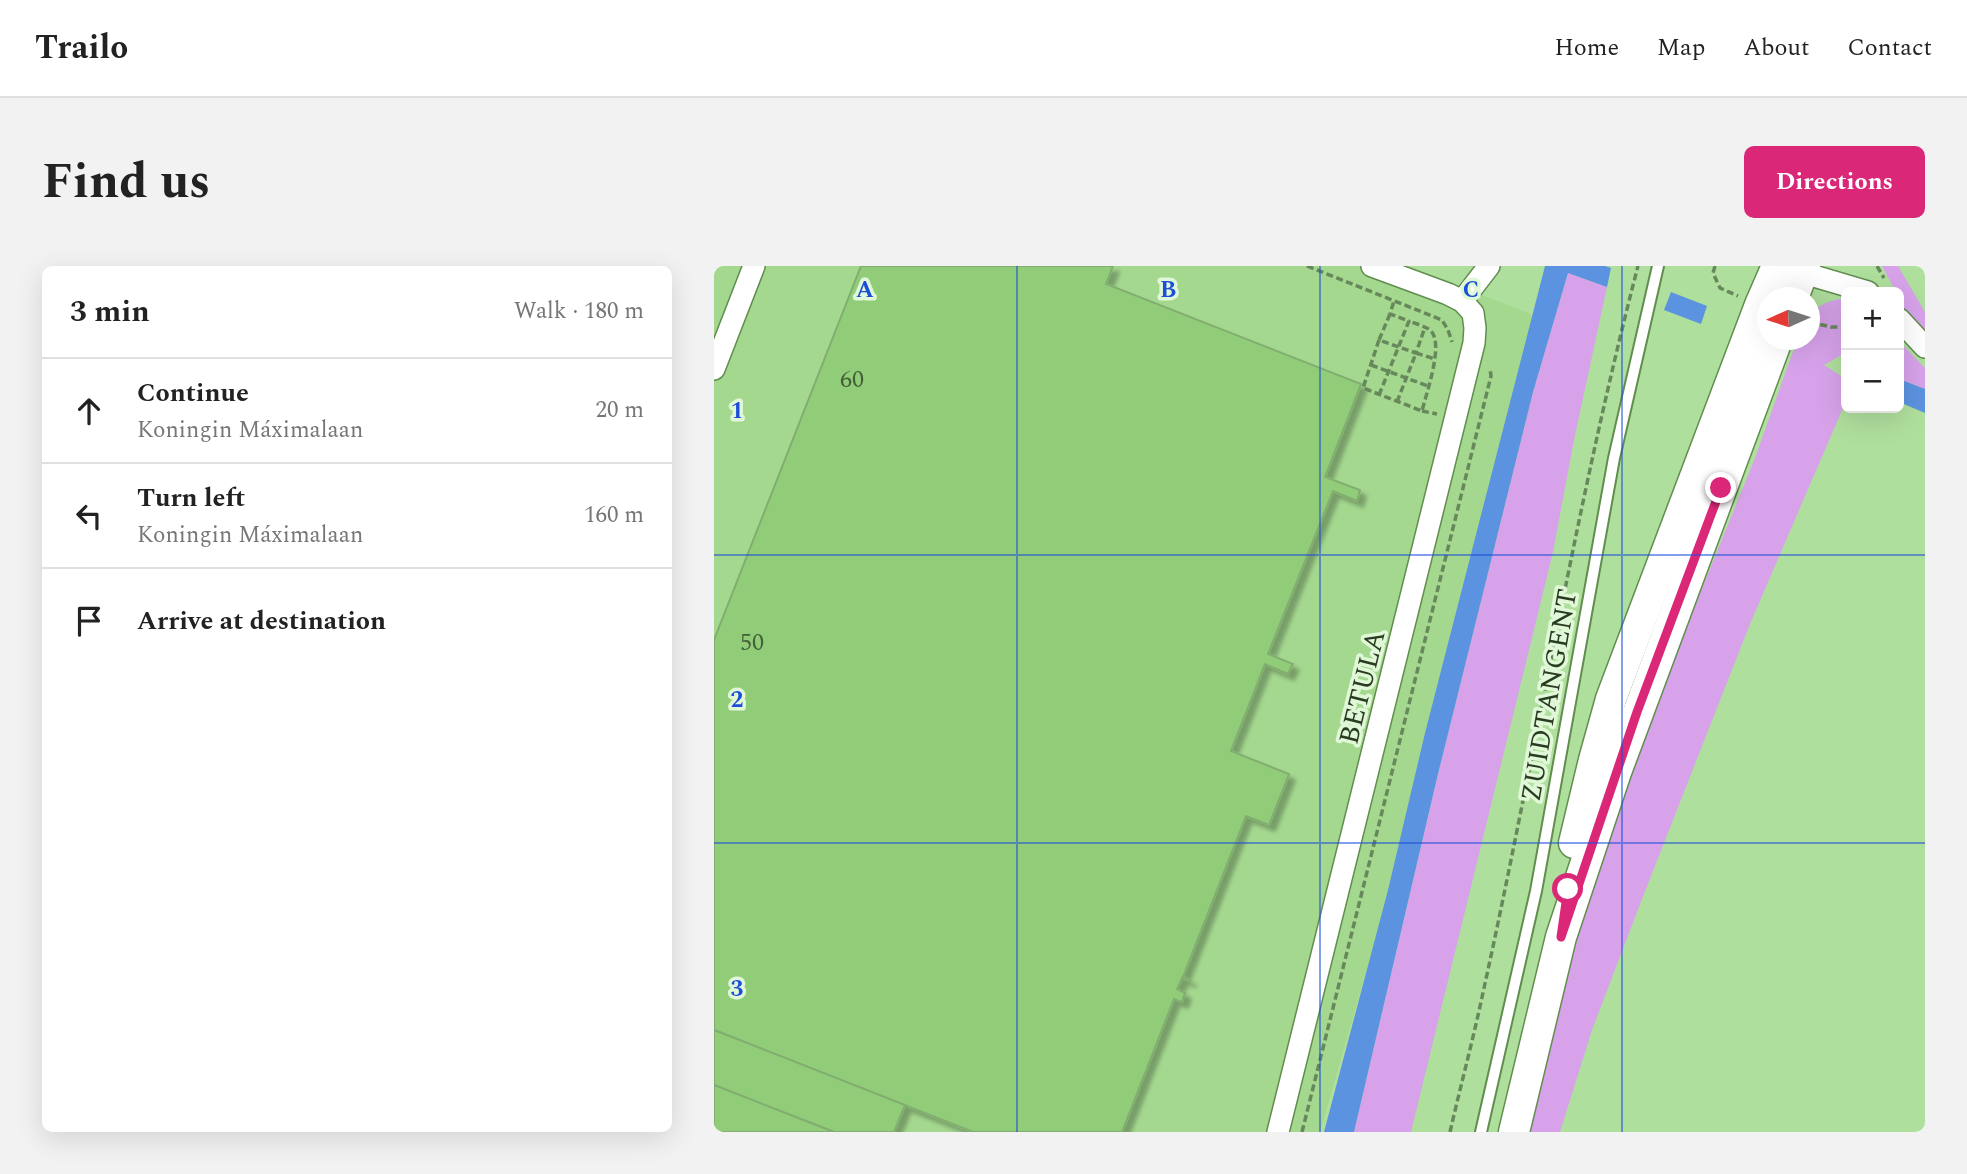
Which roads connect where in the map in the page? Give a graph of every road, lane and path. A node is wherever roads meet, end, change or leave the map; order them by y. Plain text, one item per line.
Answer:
1 (754, 266) edge
2 (1307, 266) edge
3 (1372, 266) edge
4 (1489, 266) edge
5 (1637, 266) edge
6 (1658, 266) edge
7 (1715, 266) edge
8 (1793, 272) edge
9 (1778, 287) edge
10 (1849, 287) edge
11 (1394, 301) junction
12 (1462, 301) junction
13 (1757, 303) edge
14 (1405, 305) dead end
15 (1757, 312) edge
16 (1390, 314) junction
17 (1409, 321) junction
18 (1820, 324) edge
19 (1904, 324) edge
20 (1425, 327) junction
21 (1841, 327) edge
22 (1379, 340) junction
23 (1399, 346) junction
24 (1925, 347) edge
25 (1773, 350) edge
26 (1416, 353) junction
27 (1435, 359) junction
28 (1371, 365) junction
29 (714, 369) edge
30 (1389, 370) junction
31 (1406, 377) junction
32 (1428, 386) junction
33 (1379, 395) junction
34 (1397, 402) junction
35 (1561, 937) junction
36 (1278, 1132) edge
37 (1450, 1132) edge
38 (1481, 1132) edge
39 (1514, 1132) edge

1 - 29 street
2 - 11 path
3 - 12 street
4 - 12 street
5 - 37 path
6 - 38 lane, ZUIDTANGENT
7 - 13 path
8 - 9 main road
8 - 10 street
11 - 14 path
11 - 16 path
12 - 36 street, BETULA
15 - 35 main road
16 - 17 path
16 - 22 path
17 - 20 path
17 - 23 path
18 - 21 path
19 - 24 street
20 - 26 path
20 - 27 path
22 - 23 path
22 - 28 path
23 - 26 path
23 - 30 path
25 - 35 main road
26 - 27 path
26 - 31 path
27 - 32 path
28 - 30 path
28 - 33 path
30 - 31 path
30 - 33 path
31 - 32 path
31 - 34 path
32 - 34 path
33 - 34 path
35 - 39 main road

